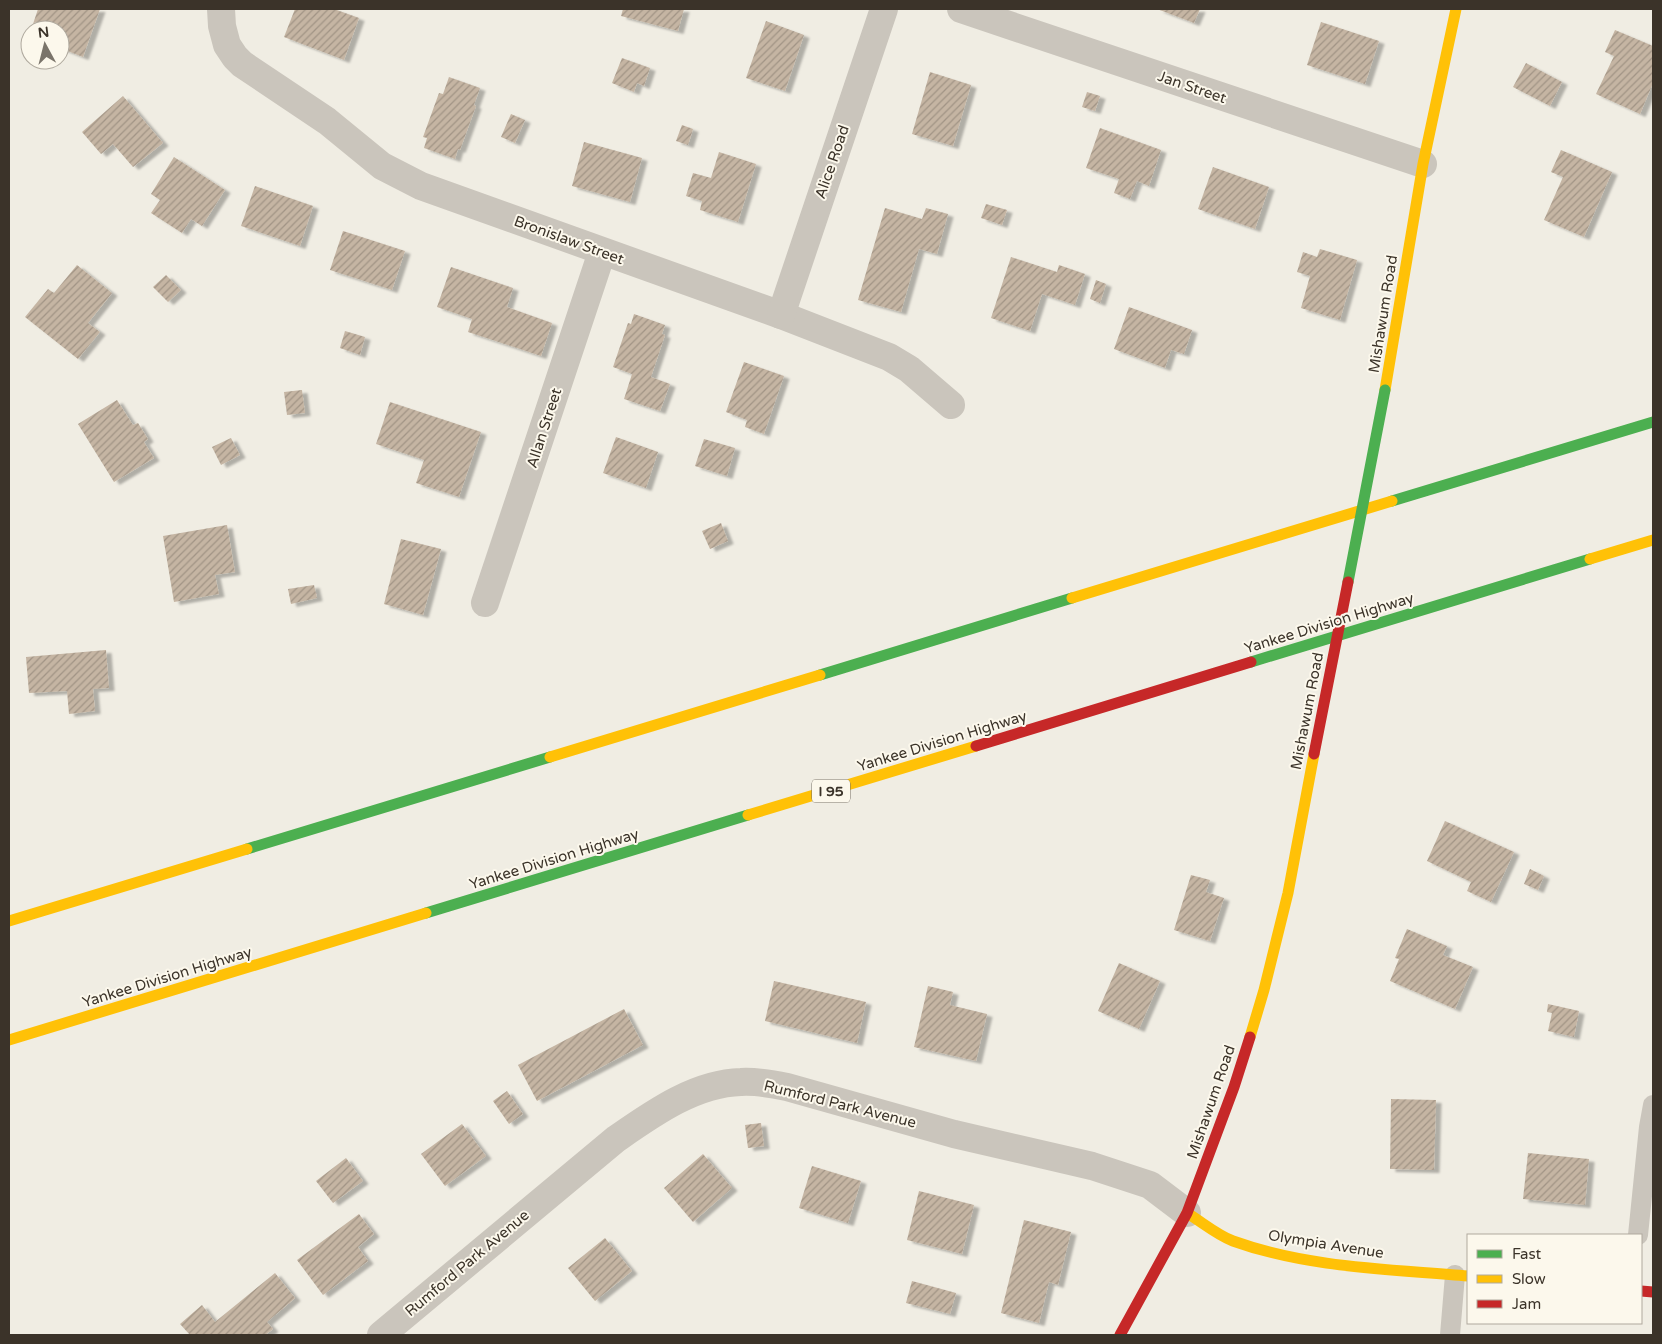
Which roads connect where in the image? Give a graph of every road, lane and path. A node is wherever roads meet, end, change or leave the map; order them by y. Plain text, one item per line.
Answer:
1 (884, 9) edge
2 (961, 9) edge
3 (1456, 9) edge
4 (222, 17) edge
5 (1423, 164) junction
6 (602, 252) junction
7 (781, 315) junction
8 (951, 405) dead end
9 (1653, 422) edge
10 (1653, 540) edge
11 (485, 603) dead end
12 (9, 922) edge
13 (9, 1040) edge
14 (1653, 1105) edge
15 (1187, 1213) junction
16 (1638, 1234) edge
17 (1462, 1275) edge
18 (381, 1335) edge
19 (1120, 1335) edge
20 (1450, 1335) edge

1 - 7 street, Alice Road
2 - 5 street, Jan Street
3 - 5 main road, Mishawum Road
4 - 6 street, Bronislaw Street
5 - 15 main road, Mishawum Road, bridge
6 - 7 street, Bronislaw Street
6 - 11 street, Allan Street
7 - 8 street, Bronislaw Street
9 - 12 main road
10 - 13 main road, Yankee Division Highway / I 95
14 - 16 lane
15 - 17 main road, Olympia Avenue
15 - 18 street, Rumford Park Avenue
15 - 19 main road, Mishawum Road
17 - 20 lane

